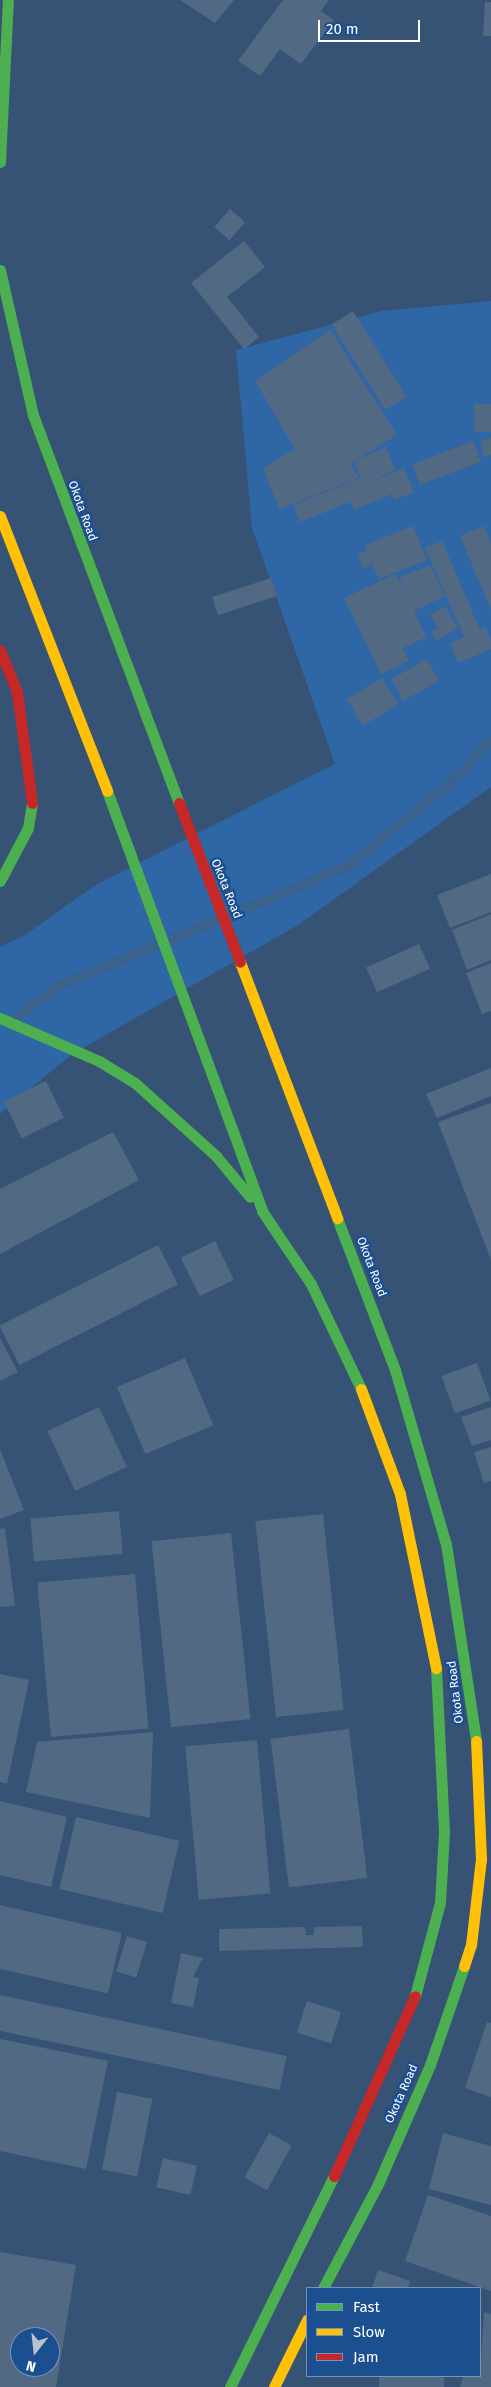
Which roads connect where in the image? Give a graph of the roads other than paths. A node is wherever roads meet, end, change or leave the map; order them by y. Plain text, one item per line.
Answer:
1 (8, 0) edge
2 (0, 162) edge
3 (0, 270) edge
4 (0, 516) edge
5 (0, 650) edge
6 (0, 881) edge
7 (0, 1018) edge
8 (262, 1211) junction
9 (324, 2287) edge
10 (306, 2322) edge
11 (230, 2387) edge
12 (274, 2387) edge

1 - 2 main road
3 - 9 main road, Okota Road
4 - 8 main road, Okota Road
5 - 6 main road
7 - 8 main road
8 - 11 main road, Okota Road
10 - 12 main road

